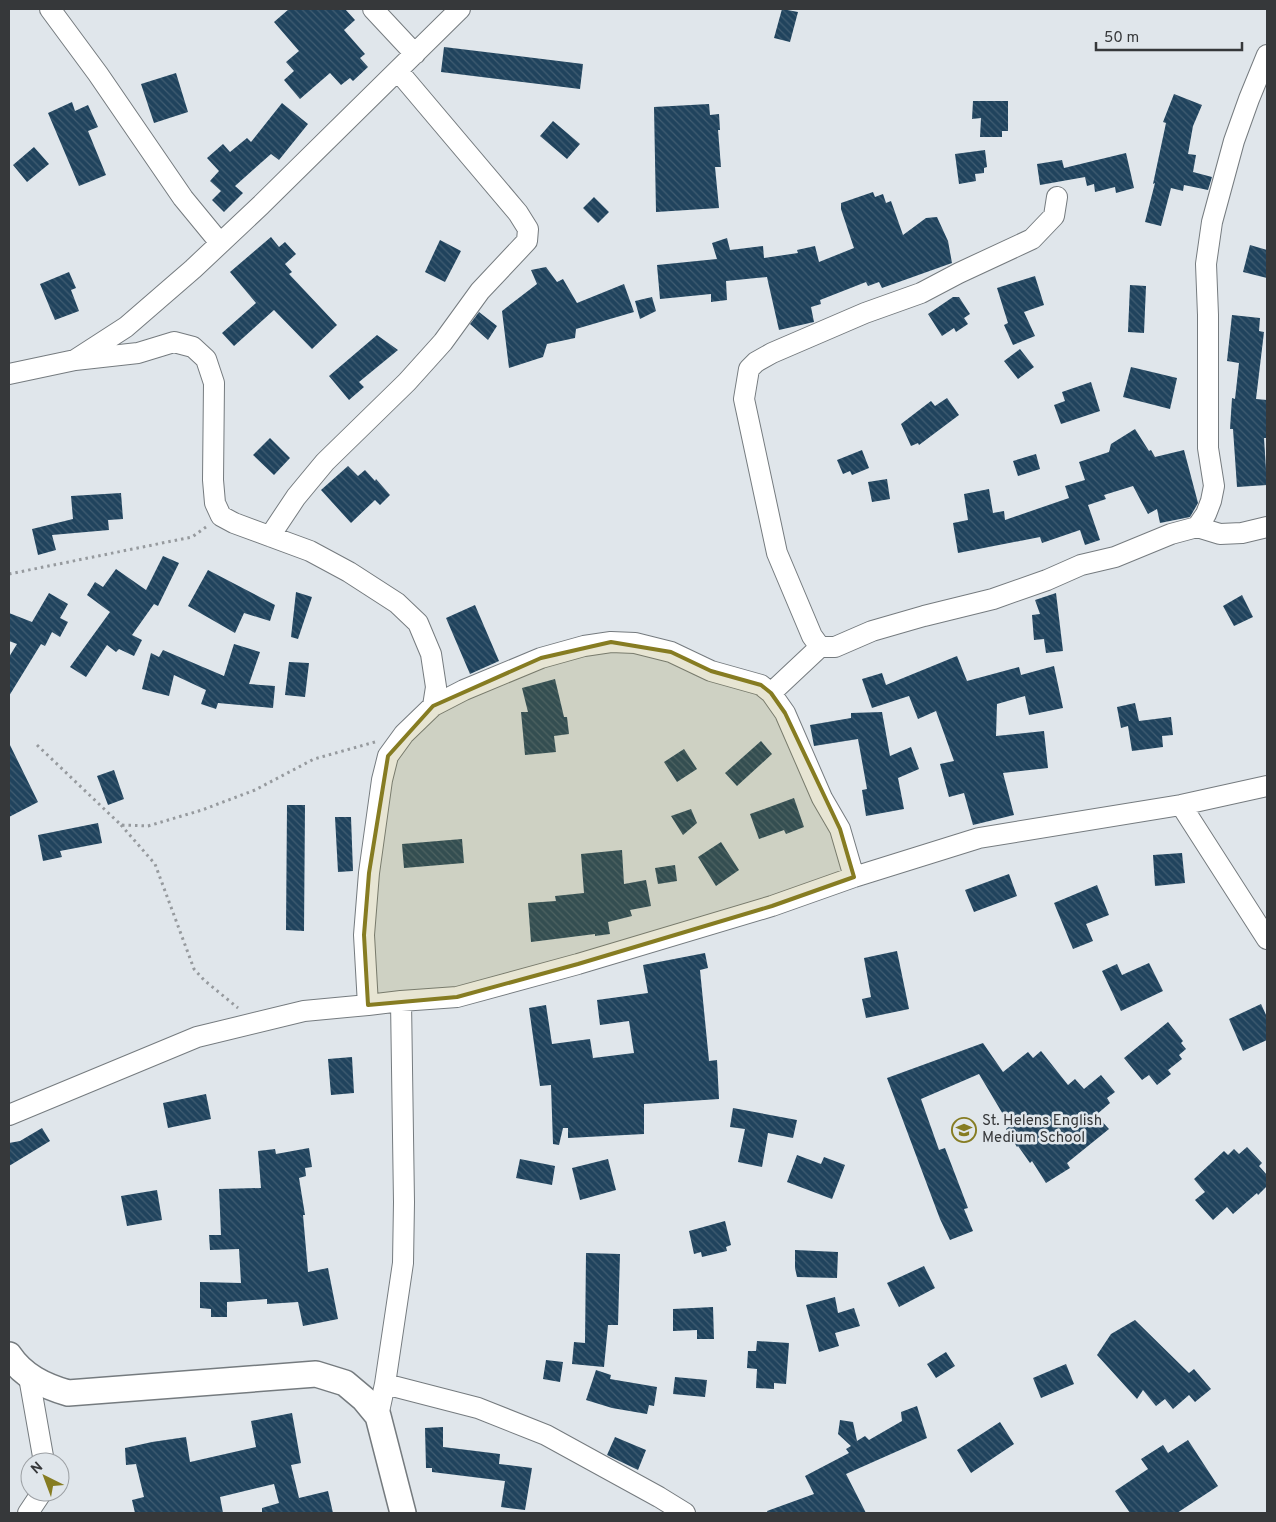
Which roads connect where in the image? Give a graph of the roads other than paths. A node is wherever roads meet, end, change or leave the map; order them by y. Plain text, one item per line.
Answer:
1 (50, 9) edge
2 (373, 9) edge
3 (460, 9) edge
4 (415, 54) junction
5 (1267, 55) edge
6 (398, 71) junction
7 (1057, 198) dead end
8 (220, 243) junction
9 (75, 360) junction
10 (9, 374) edge
11 (1197, 527) junction
12 (1267, 527) edge
13 (270, 536) junction
14 (820, 647) junction
15 (771, 693) junction
16 (433, 706) junction
17 (1267, 786) edge
18 (1181, 805) junction
19 (854, 877) junction
20 (1267, 939) edge
21 (401, 1001) junction
22 (368, 1006) junction
23 (9, 1115) edge
24 (9, 1354) edge
25 (29, 1377) junction
26 (385, 1384) junction
27 (378, 1416) junction
28 (42, 1452) edge
29 (35, 1502) edge
30 (28, 1513) edge
31 (403, 1513) edge
32 (685, 1513) edge

1 - 8 street
2 - 4 street
3 - 4 street
4 - 6 street
5 - 11 street
6 - 8 street
6 - 13 street
7 - 14 street
8 - 9 street
9 - 10 street
9 - 13 street
11 - 12 street
11 - 14 street
13 - 16 street
14 - 15 street
15 - 16 street
15 - 19 street
16 - 22 street
17 - 18 street
18 - 19 street
18 - 20 street
19 - 21 street
21 - 22 street
21 - 26 street
22 - 23 street
24 - 25 main road
25 - 27 main road
25 - 28 street
26 - 27 street
26 - 32 street
27 - 31 main road
29 - 30 street

